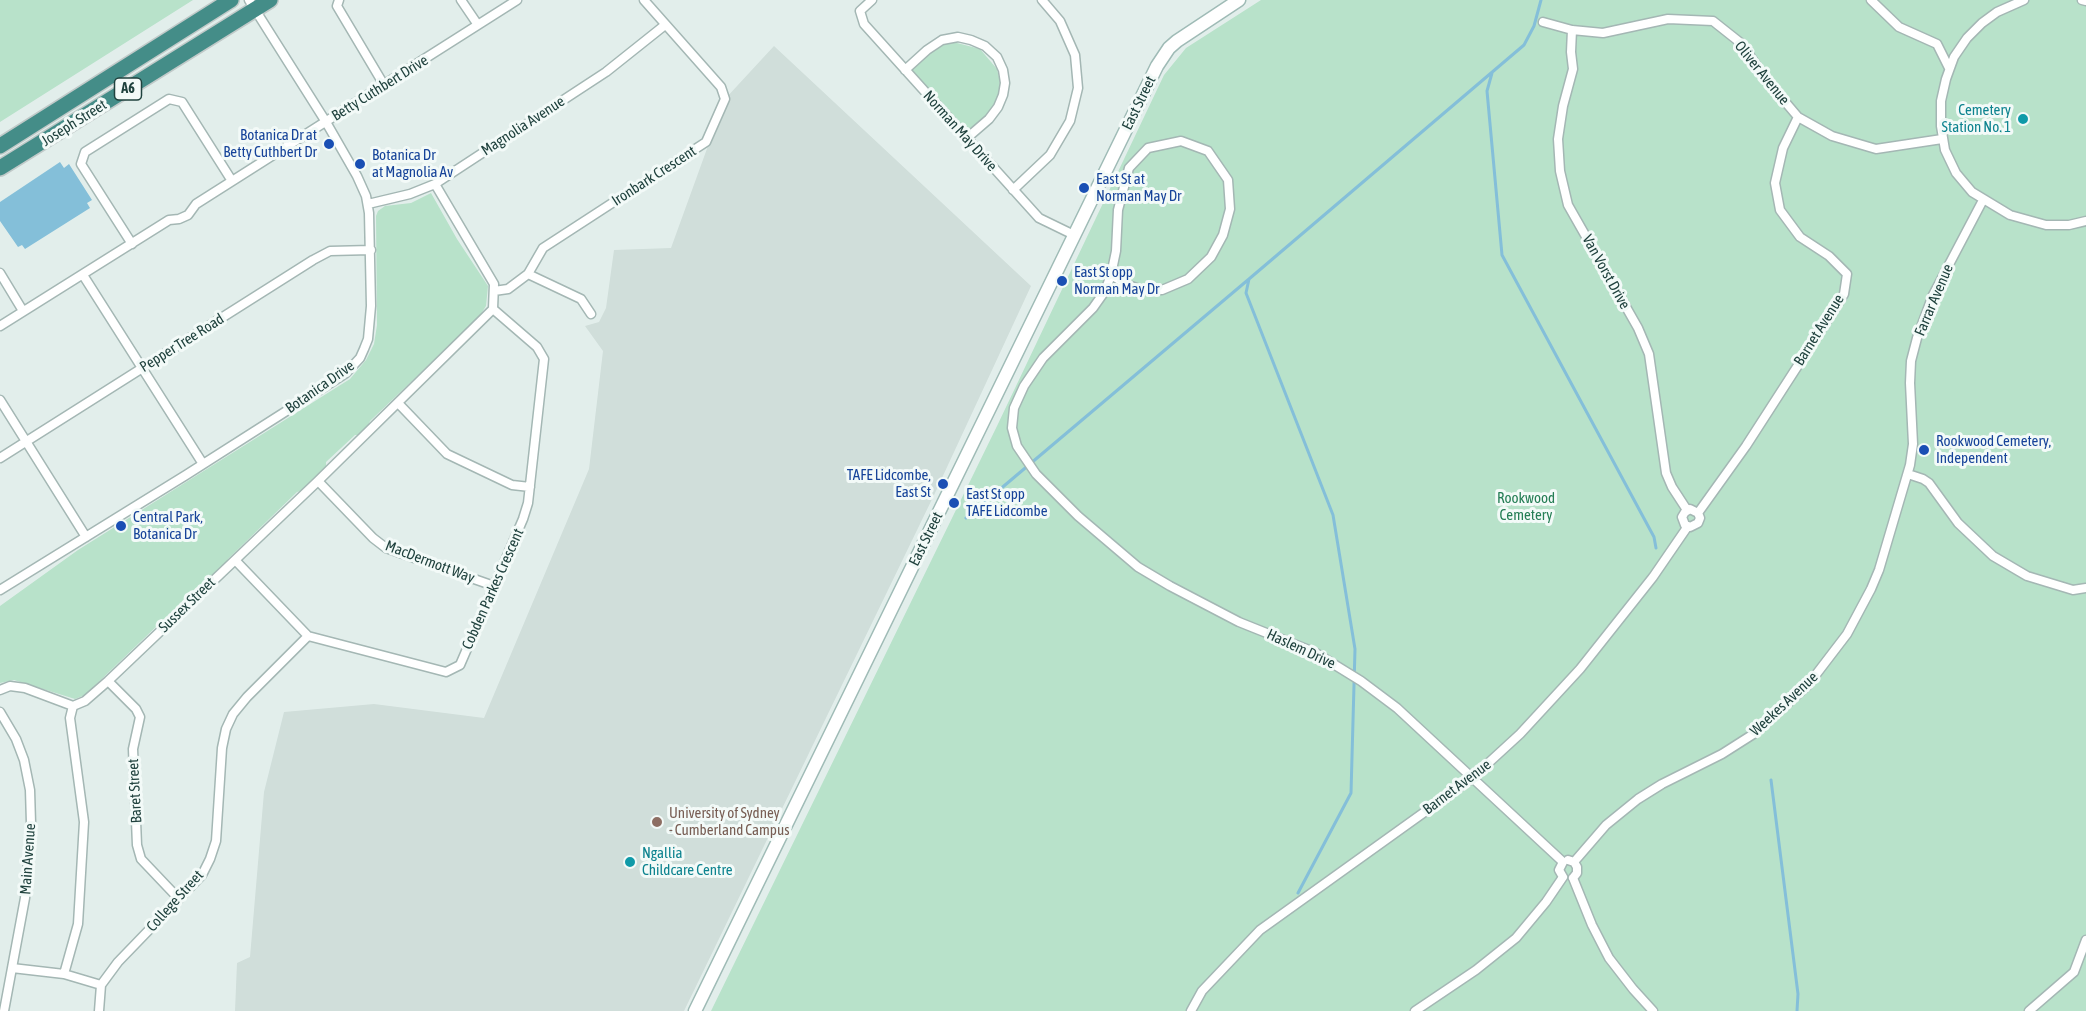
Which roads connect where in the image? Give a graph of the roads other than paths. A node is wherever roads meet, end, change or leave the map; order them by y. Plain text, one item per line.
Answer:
1 (231, 0) edge
2 (270, 0) edge
3 (339, 0) edge
4 (461, 0) edge
5 (517, 0) edge
6 (644, 0) edge
7 (872, 0) edge
8 (1042, 0) edge
9 (1239, 0) edge
10 (1872, 0) edge
11 (2024, 0) edge
12 (2082, 0) edge
13 (2086, 1) edge
14 (252, 5) edge
15 (1543, 22) dead end
16 (478, 25) junction
17 (665, 25) junction
18 (1572, 30) junction
19 (1949, 68) junction
20 (905, 70) junction
21 (384, 85) junction
22 (1798, 117) junction
23 (326, 122) junction
24 (967, 138) junction
25 (1942, 139) junction
26 (0, 146) edge
27 (0, 168) edge
28 (232, 182) junction
29 (435, 184) junction
30 (1013, 190) junction
31 (1983, 200) junction
32 (368, 204) junction
33 (2084, 223) edge
34 (1074, 235) junction
35 (132, 244) junction
36 (371, 250) junction
37 (0, 273) edge
38 (528, 274) junction
39 (83, 275) junction
40 (1111, 275) junction
41 (494, 291) junction
42 (493, 309) junction
43 (24, 311) junction
44 (591, 314) dead end
45 (0, 326) edge
46 (142, 367) junction
47 (0, 400) edge
48 (398, 403) junction
49 (26, 442) junction
50 (0, 458) edge
51 (203, 464) junction
52 (1908, 474) junction
53 (318, 482) junction
54 (530, 487) junction
55 (1687, 510) junction
56 (1698, 513) junction
57 (1688, 526) junction
58 (86, 537) junction
59 (235, 560) junction
60 (494, 586) junction
61 (4, 588) edge
62 (2086, 588) edge
63 (0, 598) edge
64 (308, 636) junction
65 (108, 681) junction
66 (0, 690) edge
67 (73, 706) junction
68 (0, 712) edge
69 (1472, 778) junction
70 (1563, 862) junction
71 (1574, 862) junction
72 (1568, 878) junction
73 (179, 899) junction
74 (2086, 940) edge
75 (12, 968) junction
76 (64, 974) junction
77 (101, 985) junction
78 (4, 1011) edge
79 (99, 1011) edge
80 (695, 1011) edge
81 (1191, 1011) edge
82 (1415, 1011) edge
83 (1653, 1011) edge
84 (2029, 1011) edge

1 - 26 highway, Joseph Street / A6
2 - 14 highway, Joseph Street / A6
3 - 21 street
4 - 16 street
5 - 16 street, Betty Cuthbert Drive
6 - 17 street, Ironbark Crescent
7 - 20 street, Norman May Drive
8 - 30 street
9 - 34 main road, East Street
10 - 19 street
11 - 19 street
12 - 13 street
14 - 23 street, Botanica Drive
14 - 27 highway, Joseph Street / A6
15 - 18 street, Oliver Avenue
16 - 21 street, Betty Cuthbert Drive
17 - 29 street, Magnolia Avenue
17 - 38 street, Ironbark Crescent
18 - 22 street, Oliver Avenue
18 - 55 street, Van Vorst Drive
19 - 25 street
20 - 24 street, Norman May Drive
20 - 24 street
21 - 23 street, Betty Cuthbert Drive
22 - 25 street, Oliver Avenue
22 - 56 street, Barnet Avenue
23 - 28 street, Betty Cuthbert Drive
23 - 32 street, Botanica Drive
24 - 30 street, Norman May Drive
25 - 31 street
28 - 35 street, Betty Cuthbert Drive
28 - 35 street
29 - 32 street, Magnolia Avenue
29 - 41 street
30 - 34 street, Norman May Drive
31 - 33 street
31 - 52 street, Farrar Avenue
32 - 36 street, Botanica Drive
34 - 80 main road, East Street
35 - 39 street, Betty Cuthbert Drive
36 - 46 street, Pepper Tree Road
36 - 51 street, Botanica Drive
37 - 43 street
38 - 41 street, Ironbark Crescent
38 - 44 street
39 - 43 street, Betty Cuthbert Drive
39 - 46 street
40 - 40 street
40 - 69 street, Haslem Drive
41 - 42 street
42 - 48 street, Sussex Street
42 - 54 street, Cobden Parkes Crescent
43 - 45 street, Betty Cuthbert Drive
46 - 49 street, Pepper Tree Road
46 - 51 street
47 - 49 street
48 - 53 street, Sussex Street
48 - 54 street
49 - 50 street, Pepper Tree Road
49 - 58 street
51 - 58 street, Botanica Drive
52 - 62 street
52 - 71 street, Weekes Avenue
53 - 59 street, Sussex Street
53 - 60 street, MacDermott Way
54 - 60 street, Cobden Parkes Crescent
55 - 56 street
55 - 57 street
56 - 57 street, Barnet Avenue
57 - 69 street, Barnet Avenue
58 - 61 street, Botanica Drive
59 - 64 street
59 - 65 street, Sussex Street
60 - 64 street, Cobden Parkes Crescent
61 - 63 street, Botanica Drive
64 - 73 street, College Street
65 - 67 street, Sussex Street
65 - 73 street, Baret Street
66 - 67 street
67 - 76 street
68 - 75 street, Main Avenue
69 - 70 street, Haslem Drive
69 - 81 street, Barnet Avenue
70 - 71 street
70 - 72 street
71 - 72 street
72 - 82 street
72 - 83 street
73 - 77 street, College Street
74 - 84 street
75 - 76 street
75 - 78 street, Main Avenue
76 - 77 street
77 - 79 street

